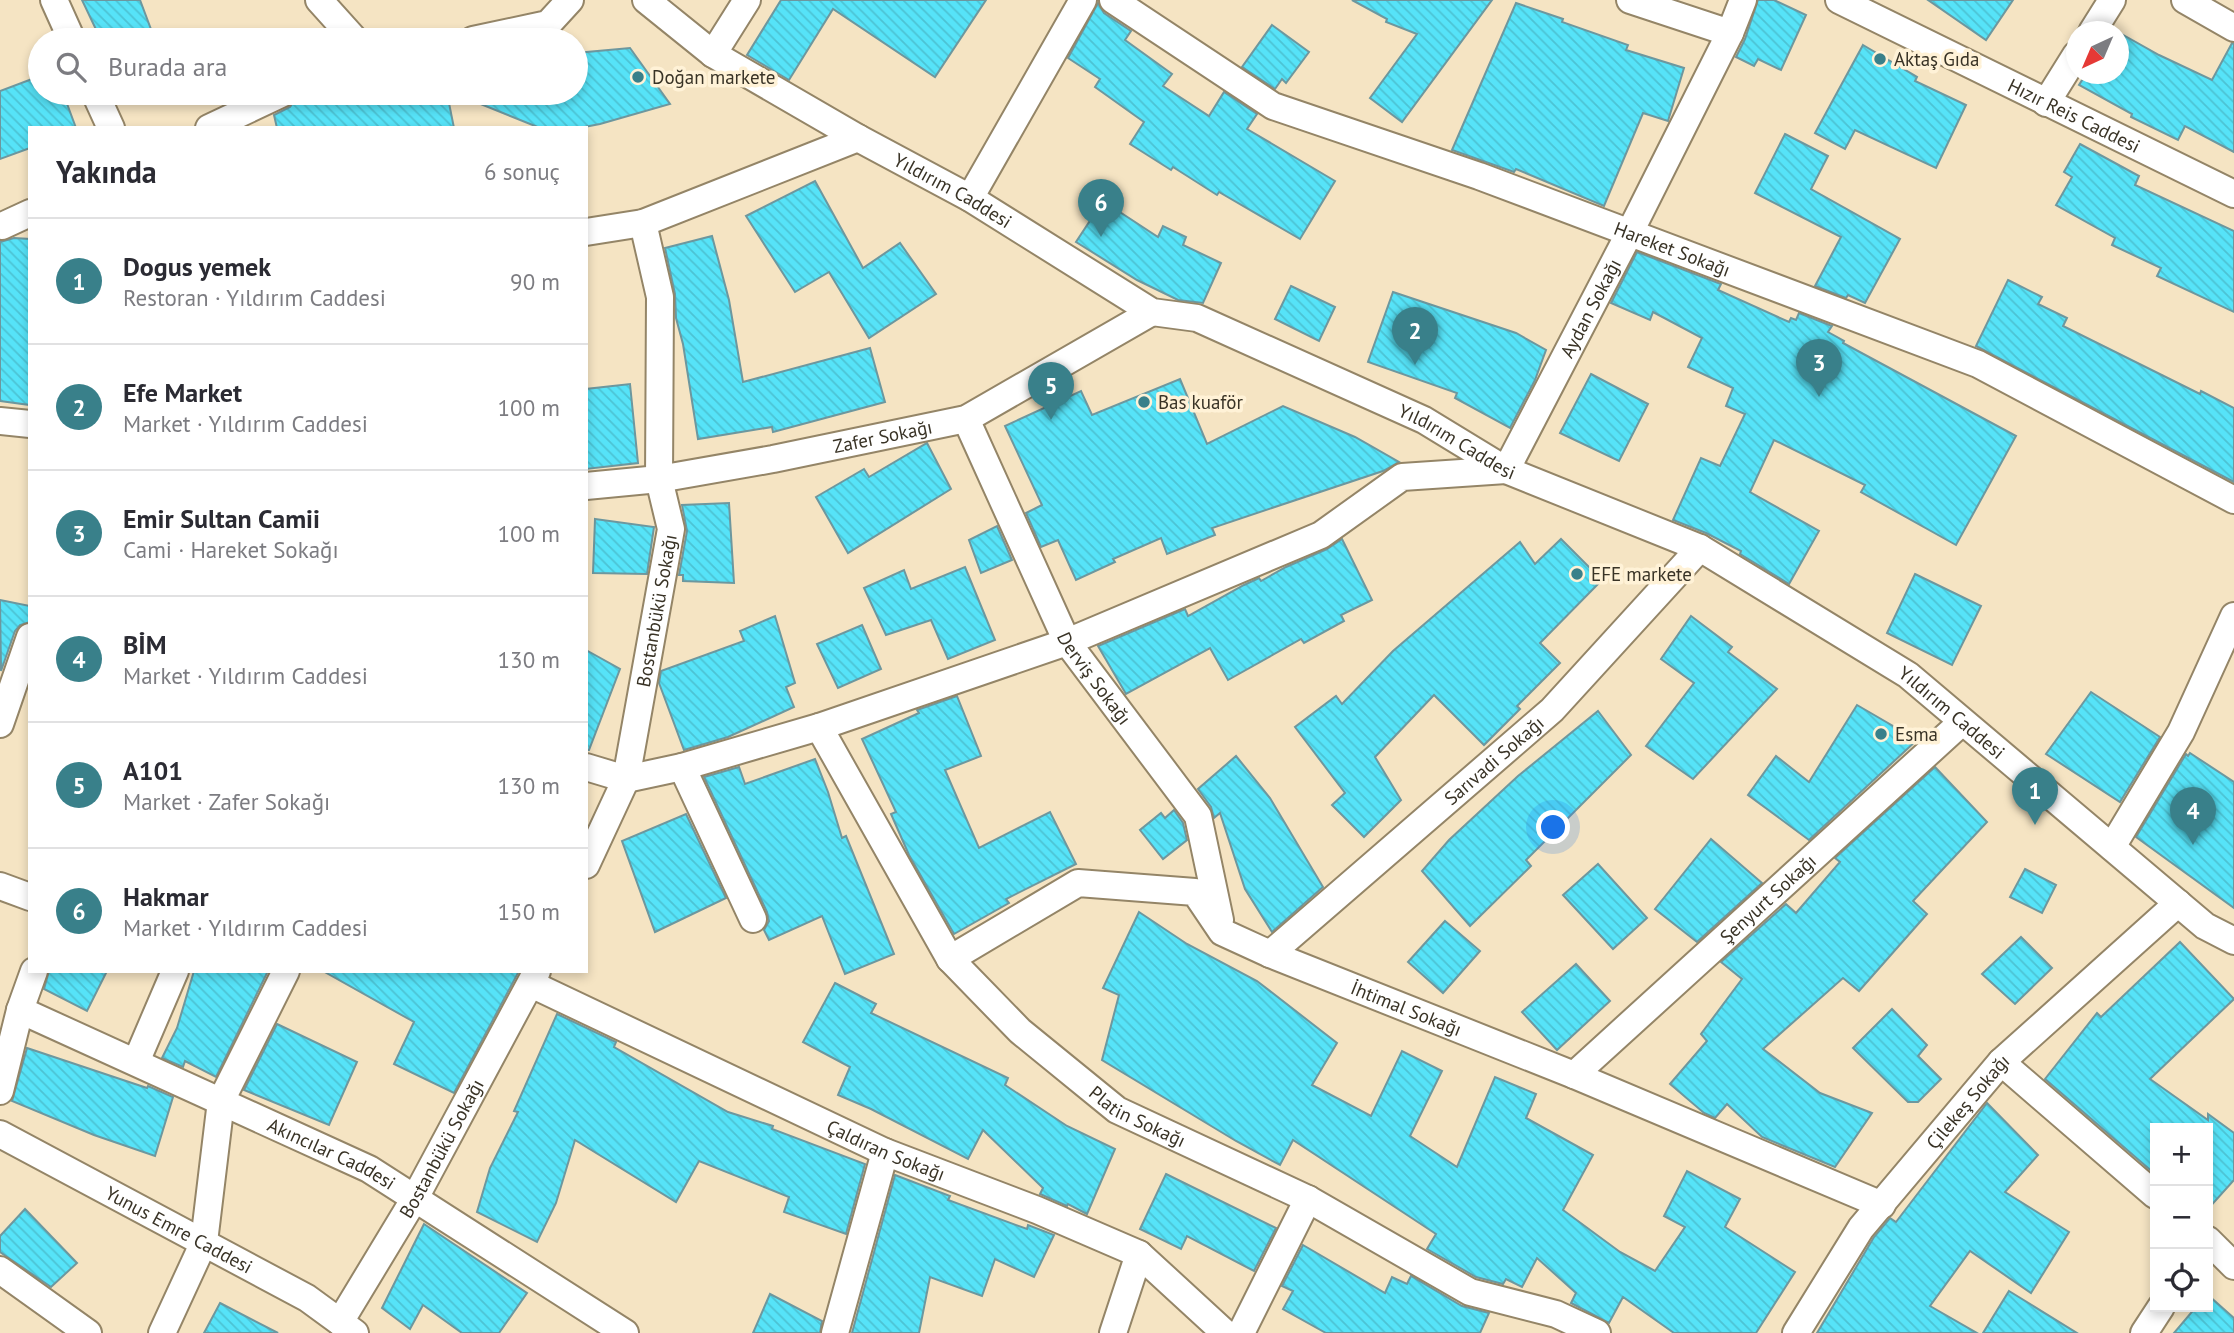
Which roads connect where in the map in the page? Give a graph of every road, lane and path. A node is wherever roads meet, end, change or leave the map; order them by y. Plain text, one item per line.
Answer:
1 (54, 0) edge
2 (319, 0) edge
3 (570, 0) edge
4 (646, 0) edge
5 (747, 0) edge
6 (1083, 0) edge
7 (1113, 0) edge
8 (1630, 0) edge
9 (1743, 0) edge
10 (1839, 0) edge
11 (2112, 0) edge
12 (2185, 0) edge
13 (2099, 21) edge
14 (67, 28) edge
15 (344, 28) edge
16 (529, 28) edge
17 (2234, 28) edge
18 (1730, 33) junction
19 (713, 54) junction
20 (2066, 72) edge
21 (2046, 103) junction
22 (100, 105) edge
23 (258, 105) edge
24 (110, 126) edge
25 (213, 126) edge
26 (858, 138) junction
27 (2234, 194) edge
28 (970, 198) junction
29 (28, 214) edge
30 (643, 223) junction
31 (1, 226) edge
32 (28, 228) edge
33 (588, 232) edge
34 (1630, 232) junction
35 (1152, 312) junction
36 (966, 419) junction
37 (0, 421) edge
38 (28, 424) edge
39 (1506, 470) junction
40 (659, 478) junction
41 (588, 486) edge
42 (2234, 500) edge
43 (1700, 548) junction
44 (2234, 616) edge
45 (28, 642) edge
46 (1066, 642) junction
47 (2228, 644) edge
48 (1962, 722) junction
49 (0, 724) edge
50 (820, 727) junction
51 (682, 766) junction
52 (588, 768) edge
53 (626, 779) junction
54 (2112, 847) junction
55 (588, 861) edge
56 (0, 886) edge
57 (28, 896) edge
58 (2178, 903) junction
59 (753, 919) dead end
60 (1222, 932) junction
61 (2234, 940) edge
62 (1270, 954) junction
63 (950, 959) junction
64 (33, 973) edge
65 (174, 973) edge
66 (285, 973) edge
67 (534, 978) edge
68 (20, 1010) junction
69 (136, 1062) junction
70 (2001, 1062) junction
71 (1574, 1075) junction
72 (0, 1091) edge
73 (220, 1101) junction
74 (0, 1134) edge
75 (885, 1152) junction
76 (2150, 1191) edge
77 (415, 1198) junction
78 (1308, 1199) junction
79 (1882, 1205) junction
80 (204, 1242) junction
81 (1139, 1254) junction
82 (0, 1270) edge
83 (2158, 1312) edge
84 (1556, 1314) junction
85 (347, 1327) edge
86 (88, 1333) edge
87 (162, 1333) edge
88 (625, 1333) edge
89 (835, 1333) edge
90 (1113, 1333) edge
91 (1225, 1333) edge
92 (1241, 1333) edge
93 (1536, 1333) edge
94 (1597, 1333) edge
95 (1796, 1333) edge
96 (2144, 1333) edge

1 - 14 street
2 - 15 street
3 - 16 street
4 - 19 street, Yıldırım Caddesi
5 - 19 street
6 - 28 street
7 - 34 street, Hareket Sokağı
8 - 18 street
9 - 18 street, Aydan Sokağı
10 - 21 street, Hızır Reis Caddesi
11 - 13 street
12 - 17 street
18 - 34 street, Aydan Sokağı
19 - 26 street, Yıldırım Caddesi
20 - 21 street
21 - 27 street, Hızır Reis Caddesi
22 - 24 street
23 - 25 street
26 - 28 street, Yıldırım Caddesi
26 - 30 street
28 - 35 street, Yıldırım Caddesi
29 - 31 street
30 - 33 street
30 - 40 street, Bostanbükü Sokağı
31 - 32 street
34 - 39 street, Aydan Sokağı
34 - 42 street, Hareket Sokağı
35 - 36 street, Zafer Sokağı
35 - 39 street, Yıldırım Caddesi
36 - 40 street, Zafer Sokağı
36 - 46 street, Derviş Sokağı
37 - 38 street
39 - 43 street, Yıldırım Caddesi
39 - 46 street
40 - 41 street, Zafer Sokağı
40 - 53 street, Bostanbükü Sokağı
43 - 48 street, Yıldırım Caddesi
43 - 62 street, Sarıvadi Sokağı
44 - 47 street
45 - 49 street
46 - 50 street
46 - 60 street, Derviş Sokağı
47 - 54 street
48 - 54 street, Yıldırım Caddesi
48 - 71 street, Şenyurt Sokağı
50 - 51 street
50 - 63 street, Platin Sokağı
51 - 53 street
51 - 59 street
52 - 53 street
53 - 55 street, Bostanbükü Sokağı
54 - 58 street, Yıldırım Caddesi
56 - 57 street
58 - 61 street, Yıldırım Caddesi
58 - 70 street, Çilekeş Sokağı
60 - 62 street, İhtimal Sokağı
60 - 63 street
62 - 71 street, İhtimal Sokağı
63 - 78 street, Platin Sokağı
64 - 68 street
65 - 69 street
66 - 73 street
67 - 75 street, Çaldıran Sokağı
67 - 77 street, Bostanbükü Sokağı
68 - 69 street, Akıncılar Caddesi
68 - 72 street
69 - 73 street, Akıncılar Caddesi
70 - 76 street
70 - 79 street, Çilekeş Sokağı
71 - 79 street, İhtimal Sokağı
73 - 77 street, Akıncılar Caddesi
73 - 80 street
74 - 80 street, Yunus Emre Caddesi
75 - 81 street, Çaldıran Sokağı
75 - 89 street
77 - 85 street, Bostanbükü Sokağı
77 - 88 street, Akıncılar Caddesi
78 - 84 street, Platin Sokağı
78 - 92 street
79 - 95 street, Çilekeş Sokağı
80 - 85 street, Yunus Emre Caddesi
80 - 87 street
81 - 90 street
81 - 91 street, Çaldıran Sokağı
82 - 86 street
83 - 96 street
84 - 93 street
84 - 94 street, Platin Sokağı

